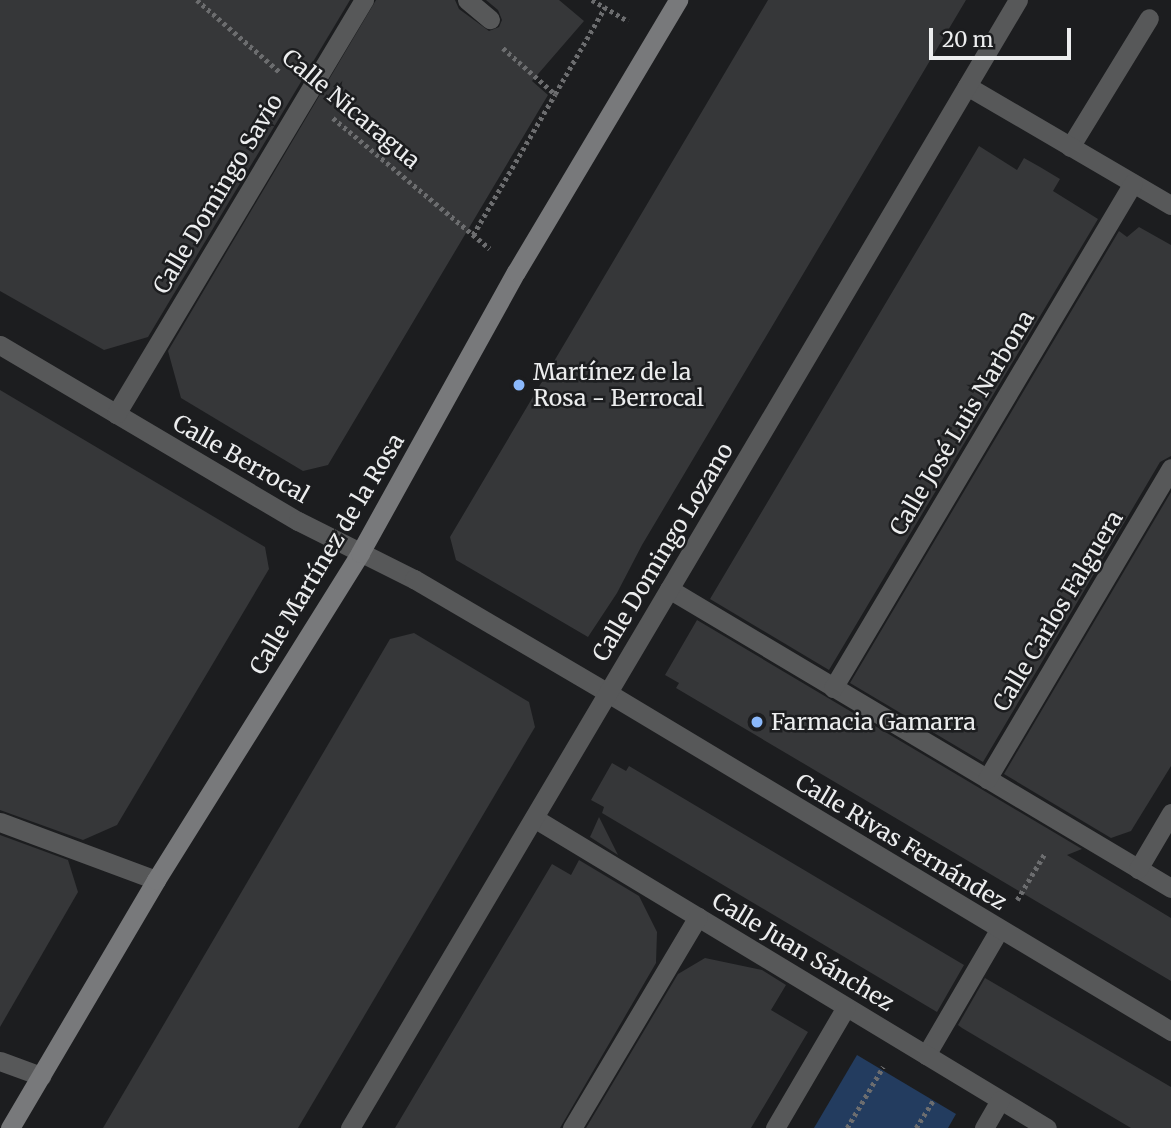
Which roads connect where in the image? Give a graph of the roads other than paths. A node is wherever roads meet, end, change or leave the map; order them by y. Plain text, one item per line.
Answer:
1 (364, 0) edge
2 (467, 0) edge
3 (678, 0) edge
4 (1018, 0) edge
5 (1149, 18) dead end
6 (490, 19) dead end
7 (967, 86) junction
8 (1070, 147) junction
9 (1133, 183) junction
10 (1171, 205) edge
11 (0, 345) edge
12 (116, 414) junction
13 (1171, 468) edge
14 (360, 553) junction
15 (669, 589) junction
16 (833, 688) junction
17 (608, 693) junction
18 (987, 779) junction
19 (1171, 813) edge
20 (534, 818) junction
21 (0, 822) edge
22 (1139, 869) junction
23 (156, 880) junction
24 (1171, 888) edge
25 (698, 917) junction
26 (999, 930) junction
27 (846, 1007) junction
28 (1171, 1031) edge
29 (926, 1055) junction
30 (0, 1061) edge
31 (41, 1076) junction
32 (1000, 1100) junction
33 (10, 1128) edge
34 (350, 1128) edge
35 (572, 1128) edge
36 (775, 1128) edge
37 (984, 1128) edge
38 (1047, 1128) edge

1 - 12 street, Calle Domingo Savio
2 - 6 street
3 - 14 main road, Calle Martínez de la Rosa
4 - 7 street, Calle Domingo Lozano
5 - 8 street
7 - 8 street
7 - 15 street, Calle Domingo Lozano
8 - 9 street
9 - 10 street
9 - 16 street, Calle José Luis Narbona
11 - 12 street, Calle Berrocal
12 - 14 street, Calle Berrocal
13 - 18 street, Calle Carlos Falguera
14 - 17 street, Calle Berrocal
14 - 23 main road, Calle Martínez de la Rosa
15 - 16 street
15 - 17 street, Calle Domingo Lozano
16 - 18 street
17 - 20 street, Calle Domingo Lozano
17 - 26 street, Calle Rivas Fernández
18 - 22 street
19 - 22 street
20 - 25 street, Calle Juan Sánchez
20 - 34 street, Calle Domingo Lozano
21 - 23 street
22 - 24 street
23 - 31 main road, Calle Martínez de la Rosa
25 - 27 street, Calle Juan Sánchez
25 - 35 street
26 - 28 street, Calle Rivas Fernández
26 - 29 street
27 - 29 street, Calle Juan Sánchez
27 - 36 street
29 - 32 street, Calle Juan Sánchez
30 - 31 street
31 - 33 main road, Calle Martínez de la Rosa
32 - 37 street
32 - 38 street, Calle Juan Sánchez

